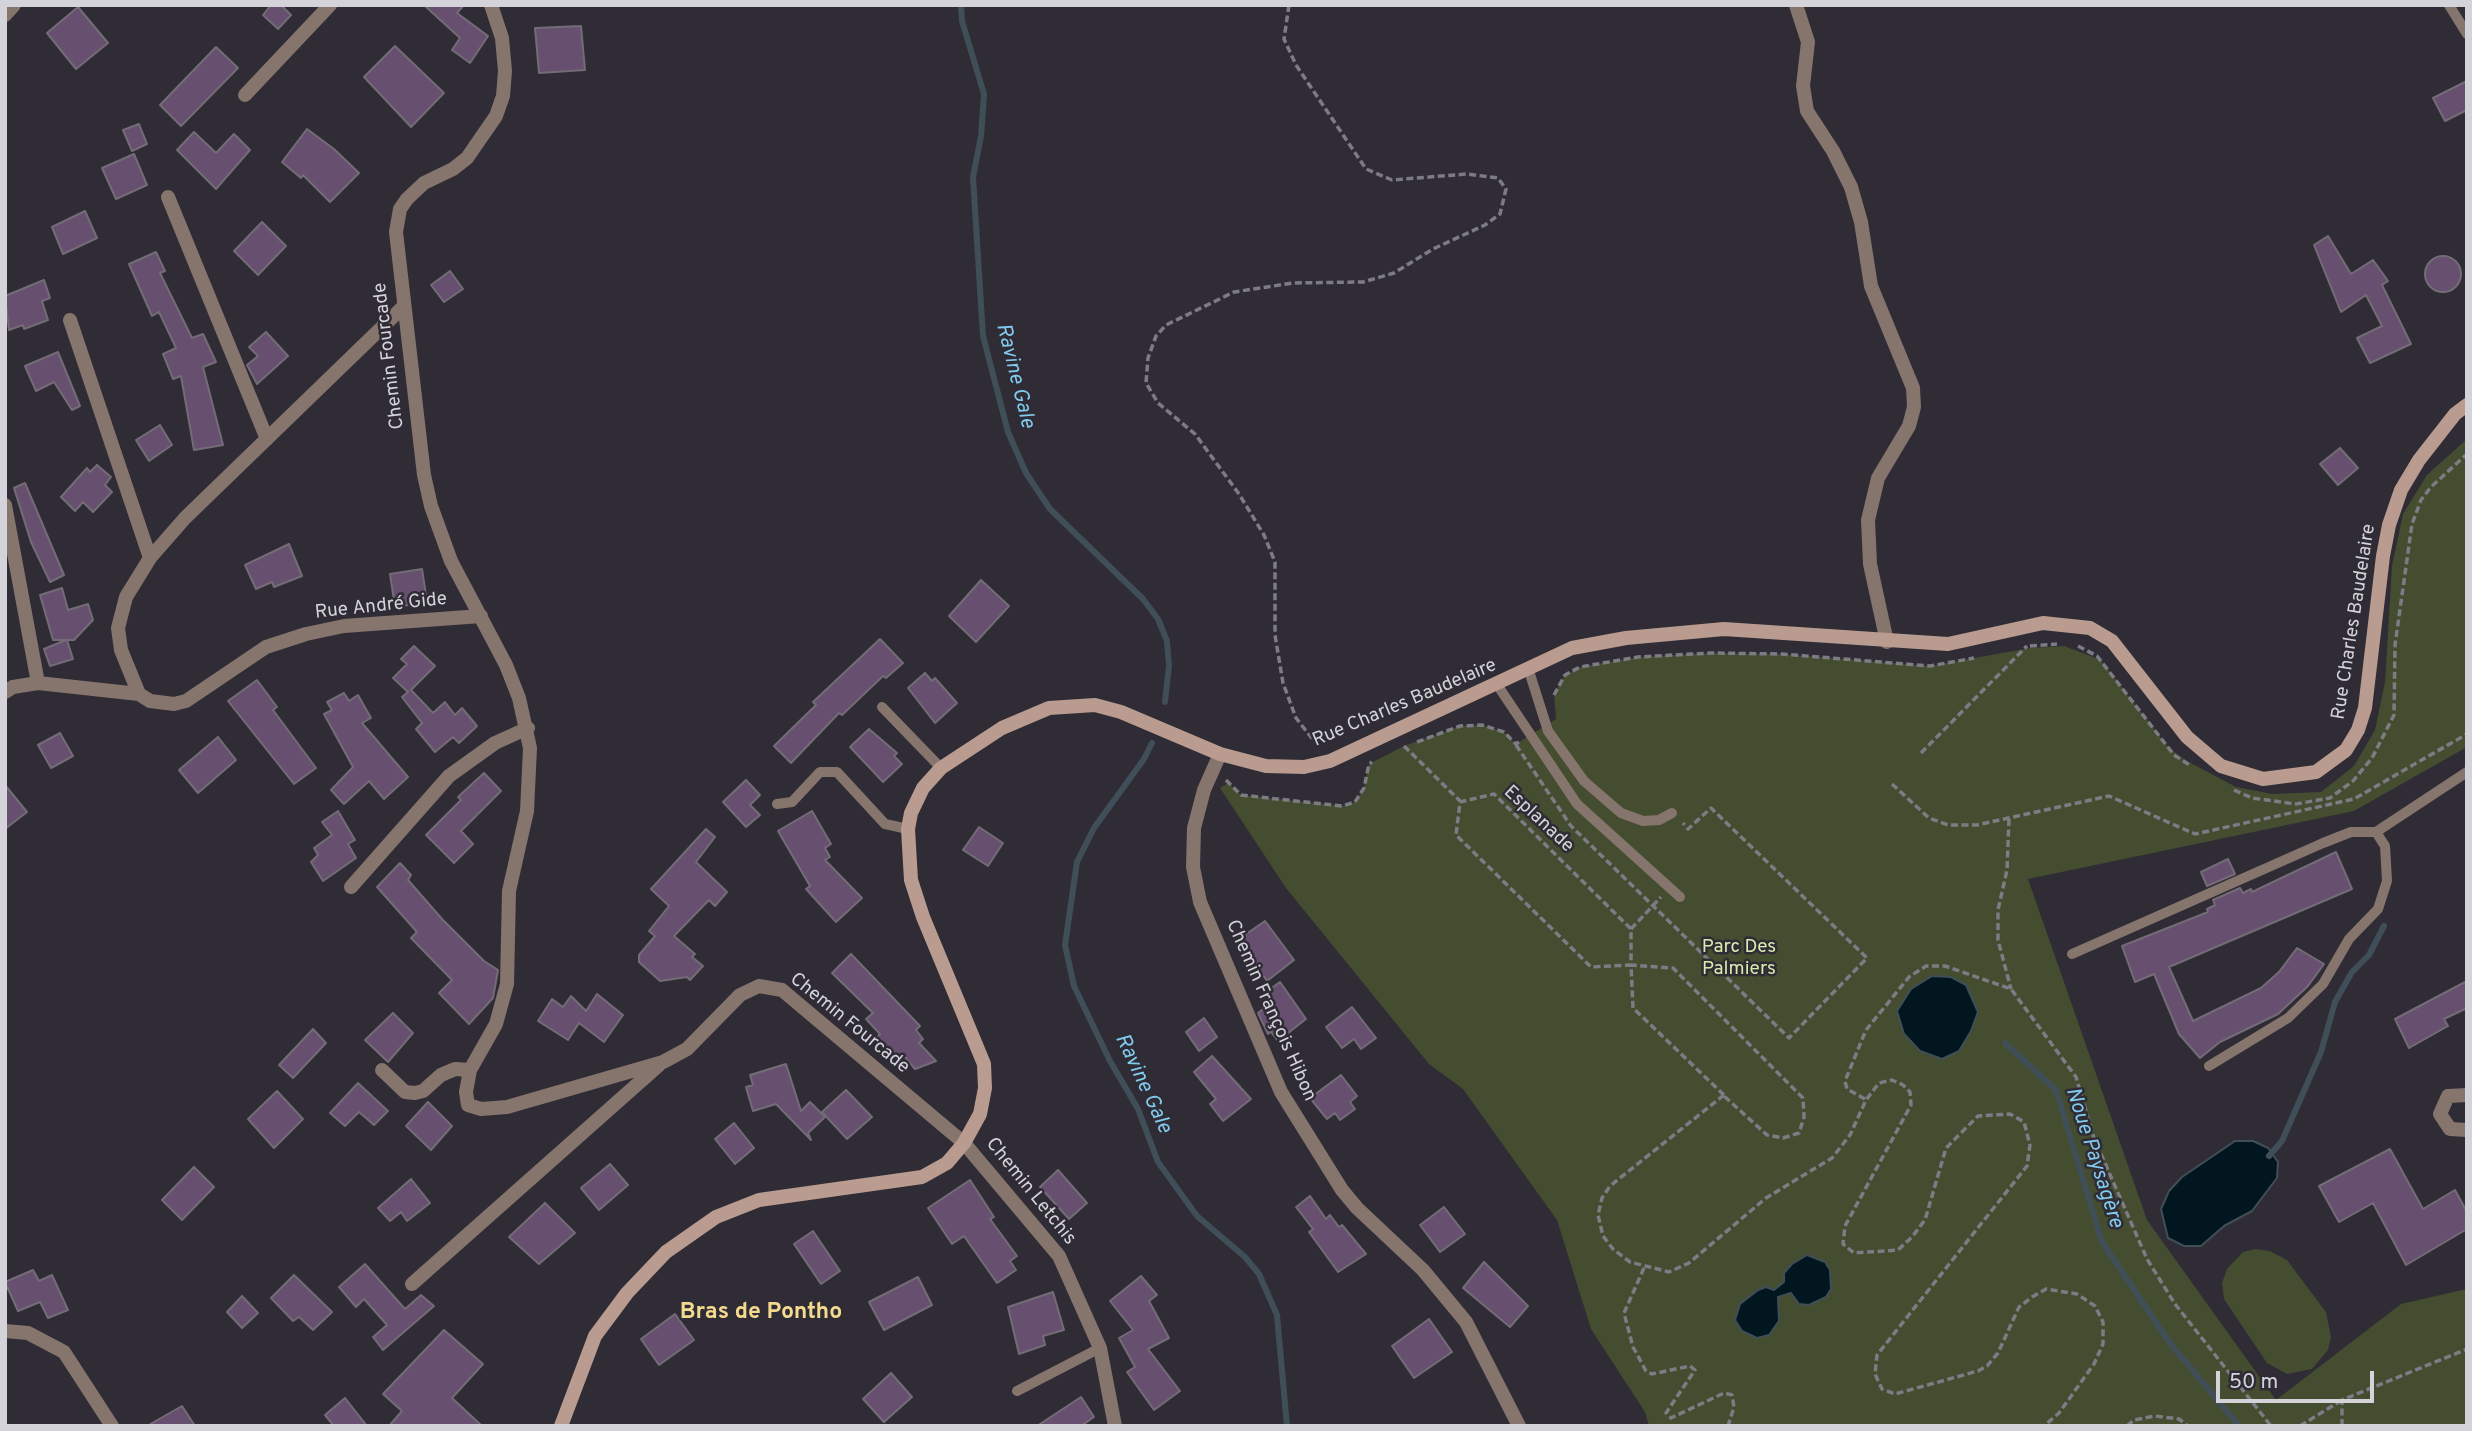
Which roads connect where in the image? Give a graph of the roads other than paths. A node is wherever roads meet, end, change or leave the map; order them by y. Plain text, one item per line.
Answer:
1 (14, 5) edge
2 (330, 5) edge
3 (492, 5) edge
4 (1796, 5) edge
5 (2449, 5) edge
6 (5, 15) edge
7 (2467, 34) edge
8 (246, 95) dead end
9 (167, 197) dead end
10 (404, 306) junction
11 (70, 320) dead end
12 (2467, 405) edge
13 (267, 439) junction
14 (5, 505) edge
15 (150, 558) junction
16 (481, 616) junction
17 (1887, 642) junction
18 (1529, 671) junction
19 (38, 683) junction
20 (1498, 686) junction
21 (5, 692) edge
22 (139, 694) junction
23 (882, 707) dead end
24 (528, 728) junction
25 (1217, 759) junction
26 (941, 768) junction
27 (2467, 772) edge
28 (777, 804) dead end
29 (1672, 813) road end
30 (908, 829) junction
31 (2376, 832) junction
32 (351, 887) dead end
33 (1680, 897) dead end
34 (2072, 954) dead end
35 (663, 1062) junction
36 (2209, 1066) dead end
37 (382, 1070) dead end
38 (470, 1070) junction
39 (2467, 1094) edge
40 (2467, 1130) edge
41 (964, 1143) junction
42 (412, 1284) dead end
43 (5, 1331) edge
44 (1100, 1349) junction
45 (1017, 1391) dead end
46 (112, 1426) edge
47 (561, 1426) edge
48 (1115, 1426) edge
49 (1519, 1426) edge

1 - 6 street
2 - 8 street
3 - 10 street, Chemin Fourcade
4 - 17 street
5 - 7 lane
9 - 13 street
10 - 13 street
10 - 16 street, Chemin Fourcade
11 - 15 street
12 - 17 main road, Rue Charles Baudelaire
13 - 15 street
14 - 19 street
15 - 22 street
16 - 22 street, Rue André Gide
16 - 24 street, Chemin Fourcade
17 - 18 main road, Rue Charles Baudelaire
18 - 20 main road, Rue Charles Baudelaire
18 - 29 lane
19 - 21 street, Rue André Gide
19 - 22 street, Rue André Gide
20 - 25 main road, Rue Charles Baudelaire
20 - 33 lane
23 - 26 lane
24 - 32 street
24 - 38 street, Chemin Fourcade
25 - 26 main road, Rue Charles Baudelaire
25 - 49 street, Chemin François Hibon
26 - 30 main road, Rue Charles Baudelaire
27 - 31 lane
28 - 30 lane
30 - 41 main road, Rue Charles Baudelaire
31 - 34 lane
31 - 36 lane
35 - 38 street, Chemin Fourcade
35 - 41 street, Chemin Fourcade
35 - 42 street
37 - 38 street
39 - 40 street
41 - 44 street, Chemin Letchis
41 - 47 main road, Rue Charles Baudelaire
43 - 46 street
44 - 45 lane
44 - 48 street, Chemin Letchis

